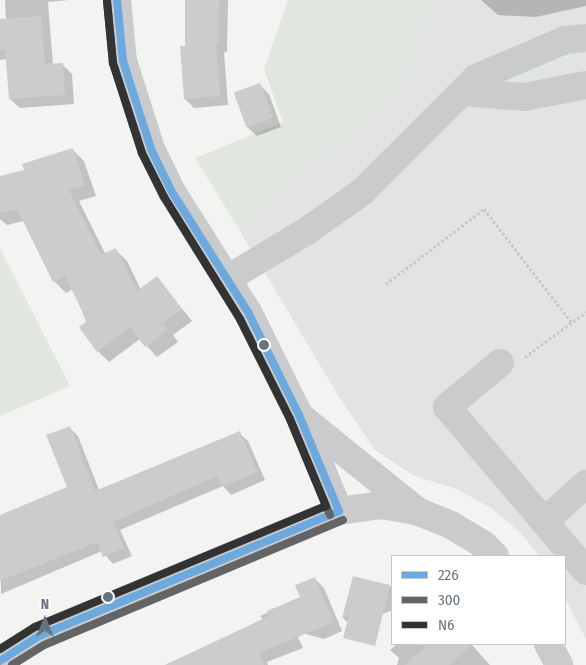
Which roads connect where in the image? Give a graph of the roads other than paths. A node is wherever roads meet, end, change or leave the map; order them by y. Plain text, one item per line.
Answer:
1 (117, 0) edge
2 (586, 38) edge
3 (586, 85) edge
4 (464, 92) junction
5 (227, 279) junction
6 (500, 363) road end
7 (299, 415) junction
8 (586, 484) edge
9 (339, 510) junction
10 (419, 512) junction
11 (546, 520) junction
12 (494, 555) edge
13 (586, 571) edge
14 (549, 645) edge
15 (0, 661) edge
16 (559, 665) edge

1 - 5 street
2 - 4 street
3 - 4 street
4 - 5 street
5 - 7 street
6 - 11 street
7 - 9 street
7 - 10 street
8 - 11 street
9 - 10 street
9 - 15 street
10 - 12 street
11 - 13 street
14 - 16 street

